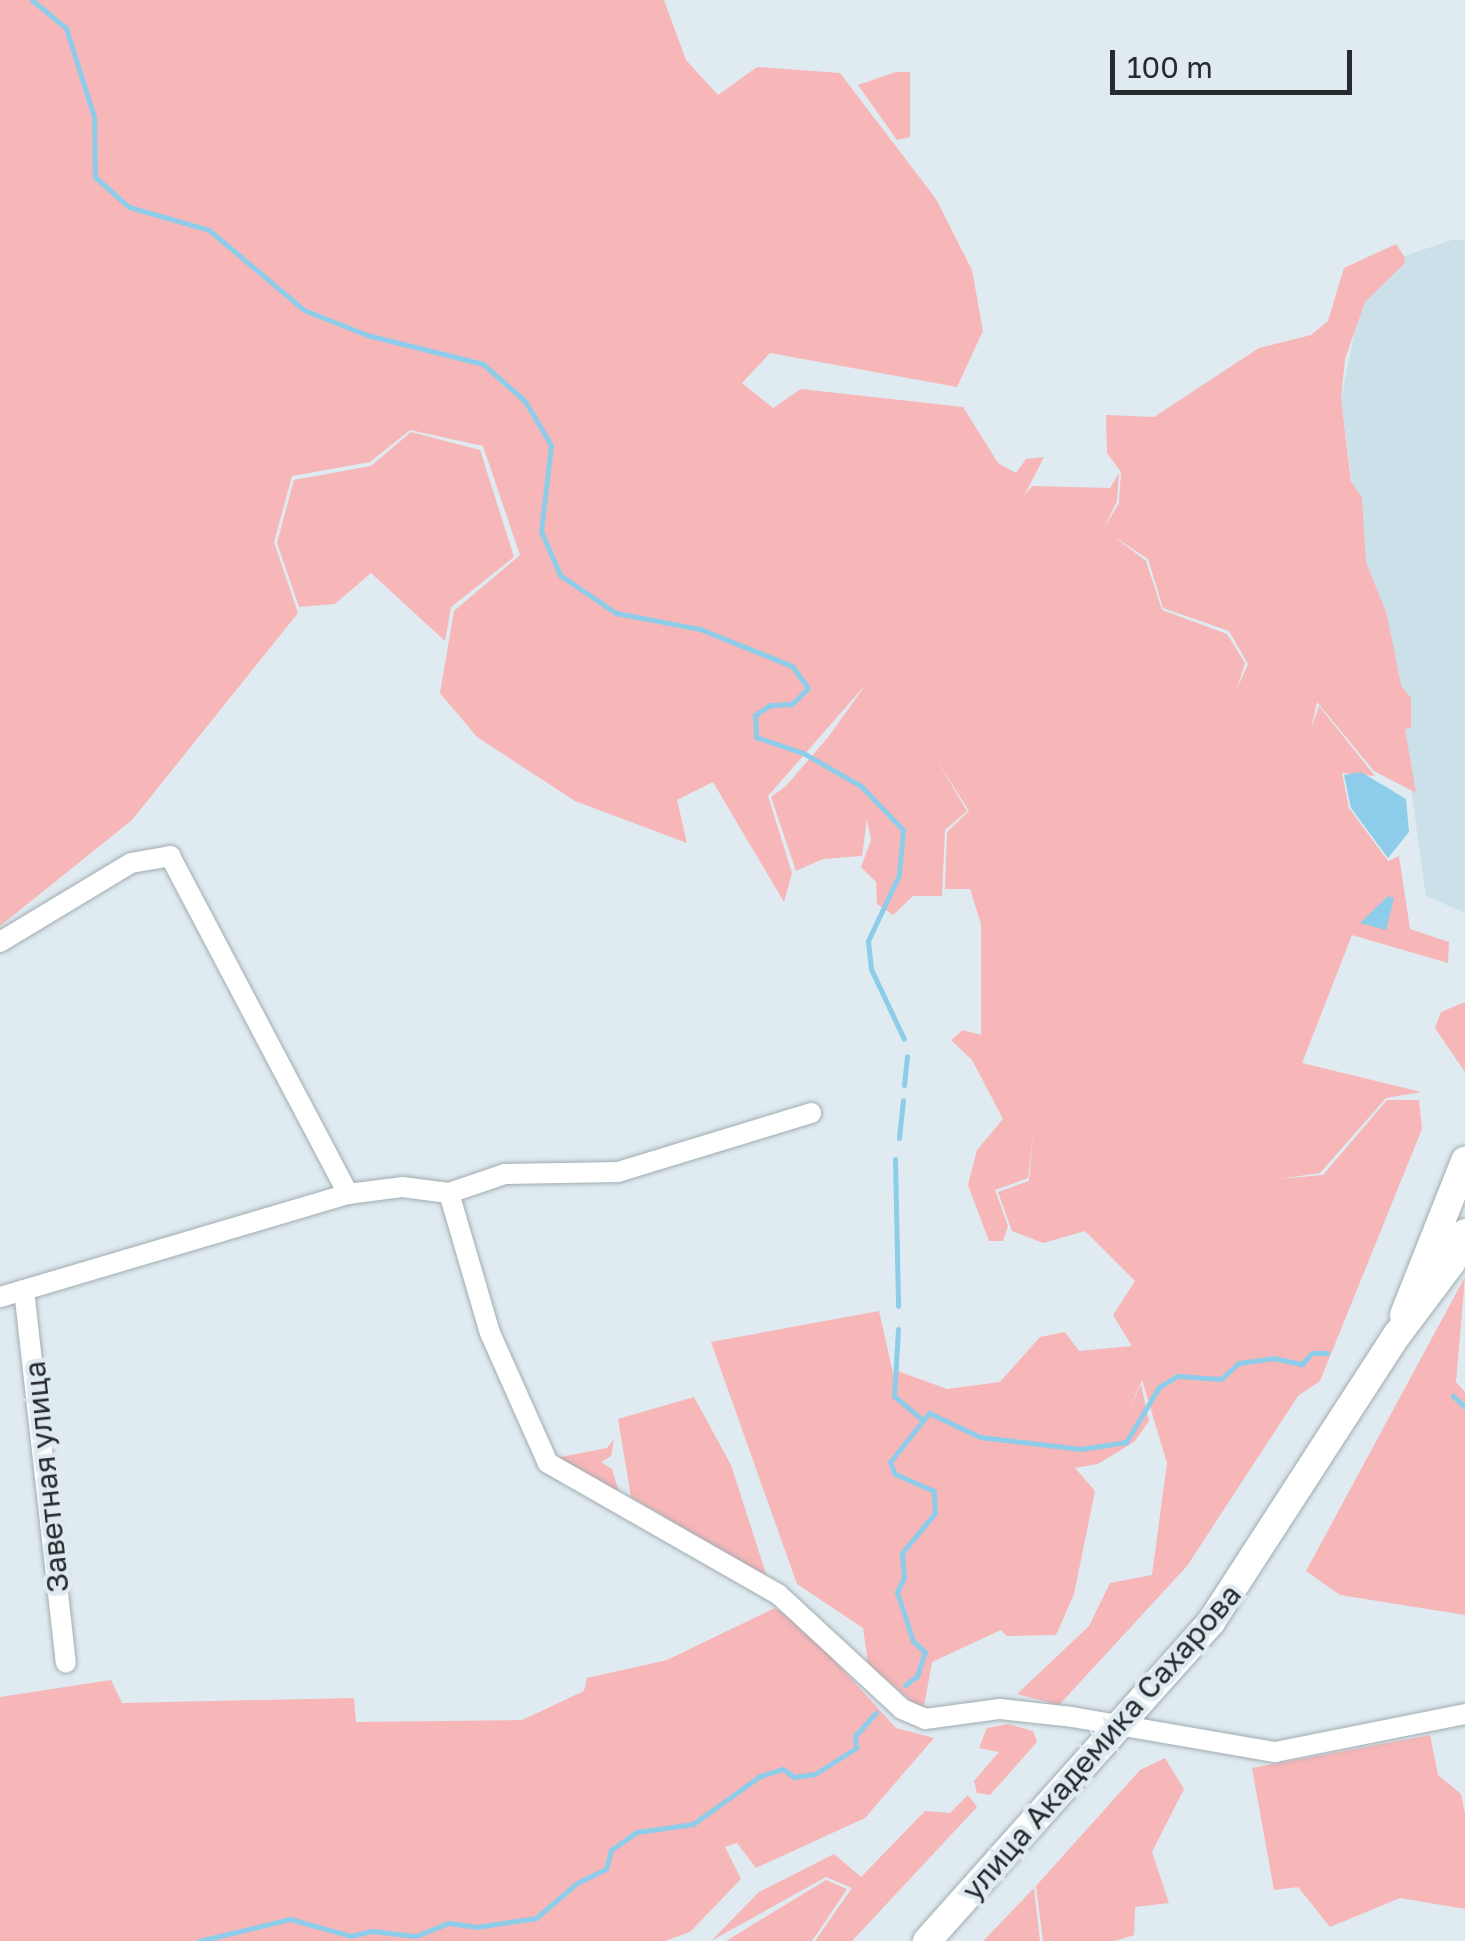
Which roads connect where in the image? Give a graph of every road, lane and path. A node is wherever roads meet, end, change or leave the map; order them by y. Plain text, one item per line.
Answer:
1 (0, 942) edge
2 (811, 1113) dead end
3 (1465, 1160) edge
4 (449, 1192) junction
5 (348, 1194) junction
6 (1465, 1233) edge
7 (24, 1290) junction
8 (0, 1296) edge
9 (1397, 1335) junction
10 (66, 1664) dead end
11 (1465, 1714) edge
12 (1121, 1728) junction
13 (927, 1941) edge

1 - 5 street
2 - 4 street
3 - 9 main road, улица Академика Сахарова
4 - 5 street
4 - 12 street
5 - 7 street
6 - 9 main road, улица Академика Сахарова
7 - 8 street
7 - 10 street, Заветная улица
9 - 12 main road, улица Академика Сахарова
11 - 12 street
12 - 13 main road, улица Академика Сахарова

